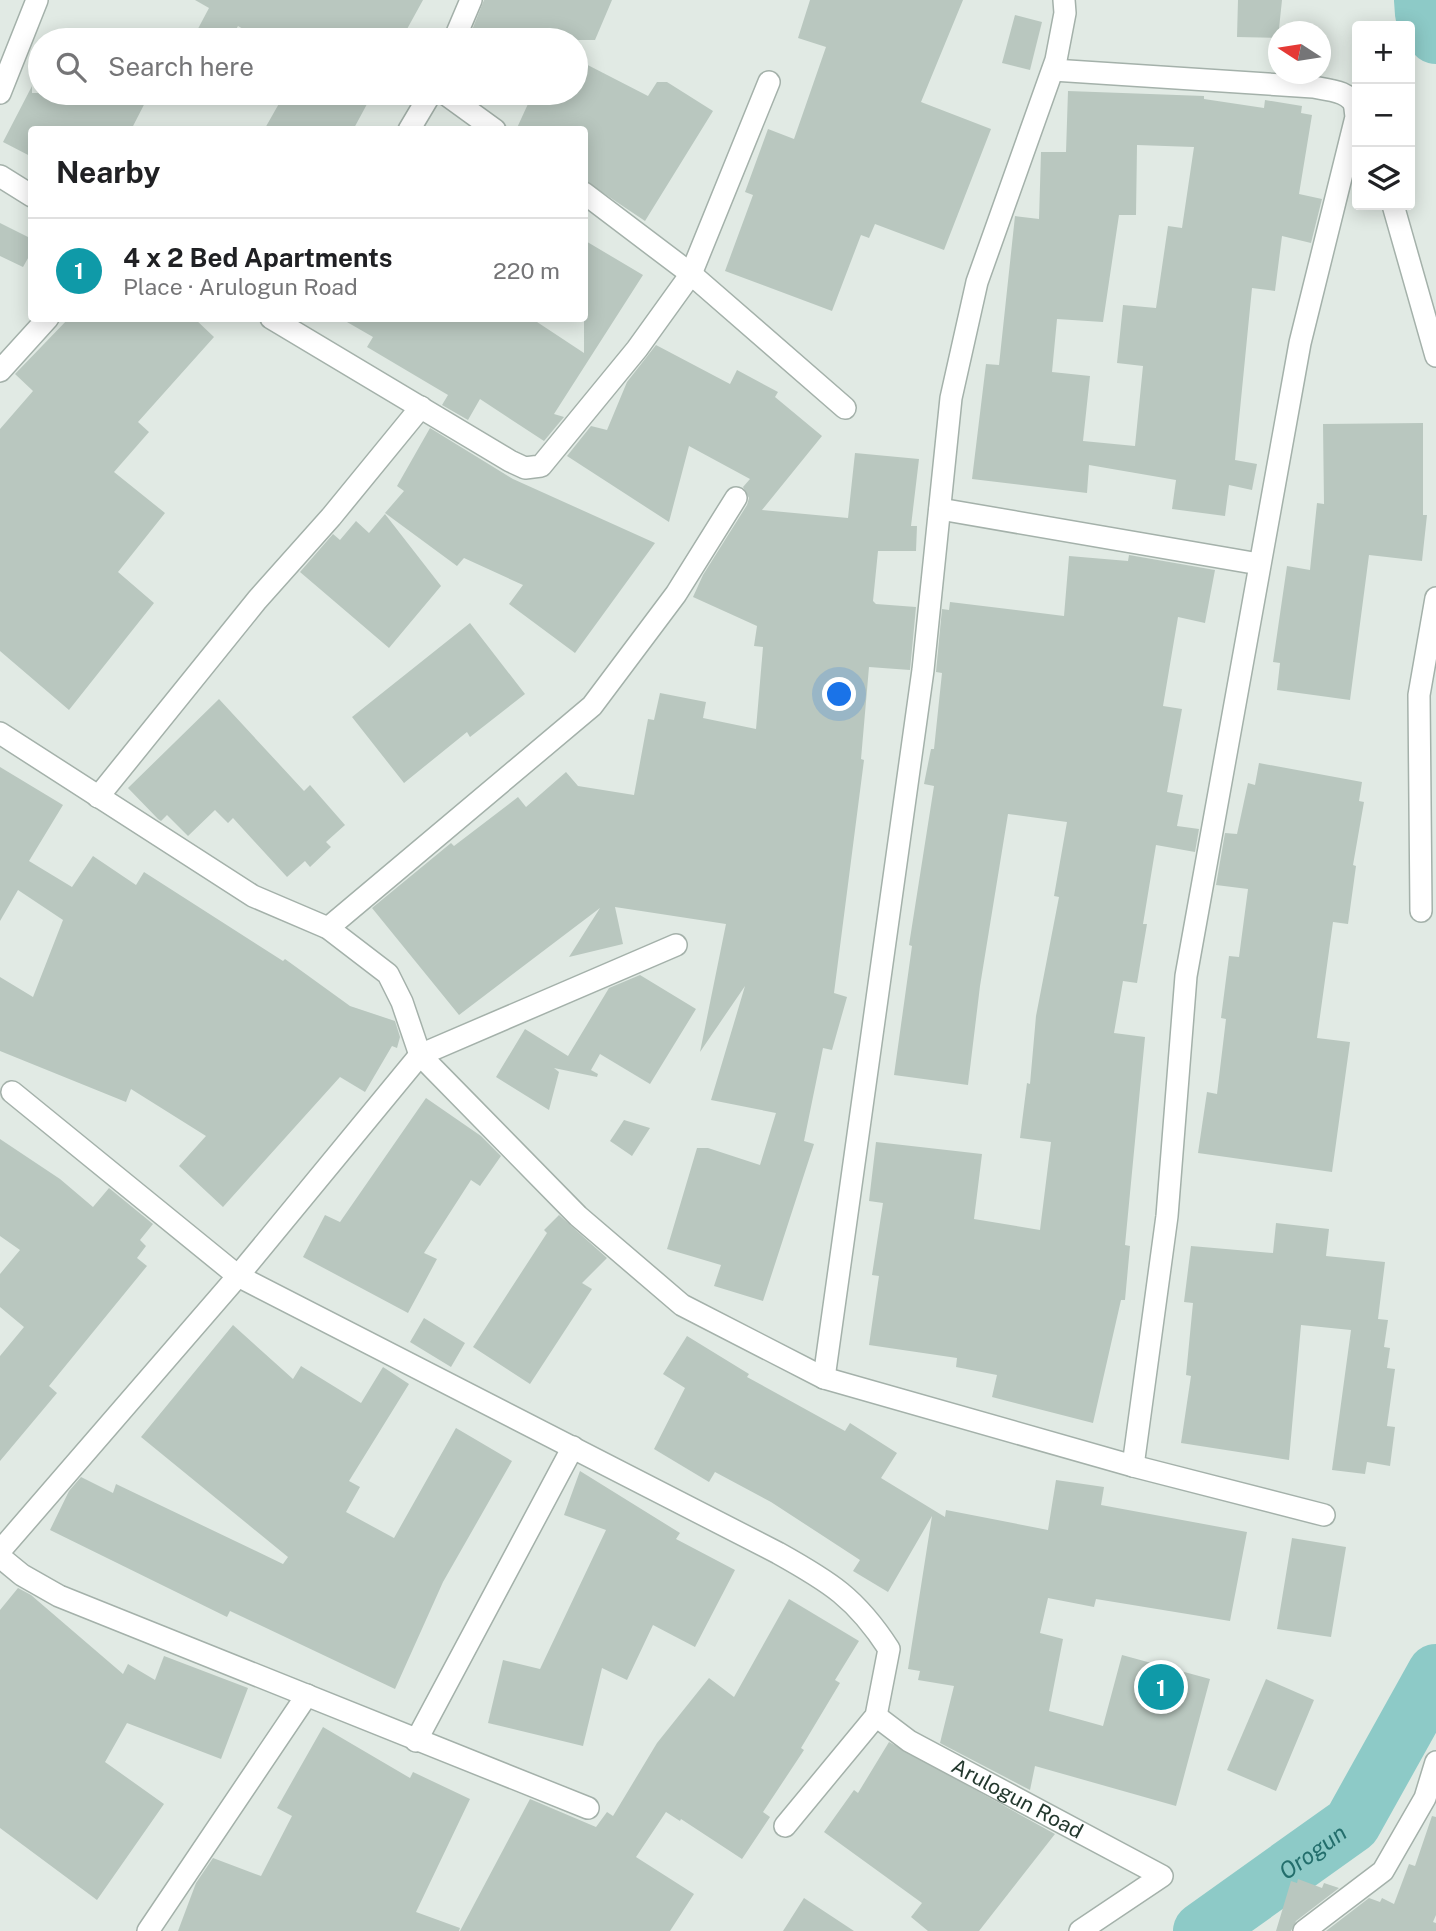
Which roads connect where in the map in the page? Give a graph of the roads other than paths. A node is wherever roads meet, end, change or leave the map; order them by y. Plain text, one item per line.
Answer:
1 (37, 0) edge
2 (471, 0) edge
3 (1064, 0) edge
4 (459, 28) edge
5 (1053, 70) junction
6 (769, 82) dead end
7 (0, 93) edge
8 (1352, 101) edge
9 (424, 105) edge
10 (461, 105) edge
11 (412, 126) edge
12 (489, 126) edge
13 (1352, 133) edge
14 (0, 176) edge
15 (28, 194) edge
16 (588, 196) edge
17 (1394, 210) edge
18 (691, 274) junction
19 (44, 322) edge
20 (281, 322) edge
21 (1436, 356) edge
22 (0, 371) edge
23 (421, 407) junction
24 (845, 408) dead end
25 (736, 498) dead end
26 (940, 509) junction
27 (1259, 564) junction
28 (1436, 598) edge
29 (0, 733) edge
30 (98, 797) junction
31 (1421, 911) dead end
32 (328, 928) junction
33 (676, 945) dead end
34 (420, 1055) junction
35 (12, 1092) dead end
36 (238, 1276) junction
37 (824, 1378) junction
38 (573, 1447) junction
39 (1133, 1466) junction
40 (1324, 1515) dead end
41 (0, 1551) edge
42 (0, 1558) edge
43 (307, 1695) junction
44 (876, 1716) junction
45 (416, 1741) junction
46 (1436, 1762) edge
47 (588, 1808) dead end
48 (785, 1826) dead end
49 (148, 1931) edge
50 (1080, 1931) edge
51 (1304, 1931) edge

1 - 7 street
2 - 4 street
3 - 5 street
5 - 8 street
5 - 26 street
6 - 18 street
9 - 11 street
10 - 12 street
13 - 27 street
14 - 15 street
16 - 18 street
17 - 21 street
18 - 23 street
18 - 24 street
19 - 22 street
20 - 23 street
23 - 30 street
25 - 32 street
26 - 27 street
26 - 37 street
27 - 39 street
28 - 31 street
29 - 30 street
30 - 32 street
32 - 34 street
33 - 34 street
34 - 36 street
34 - 37 street
35 - 36 street
36 - 38 street
36 - 41 street
37 - 39 street
38 - 44 street
38 - 45 street
39 - 40 street
42 - 43 street
43 - 45 street
43 - 49 street
44 - 48 street
44 - 50 street, Arulogun Road
45 - 47 street
46 - 51 street

